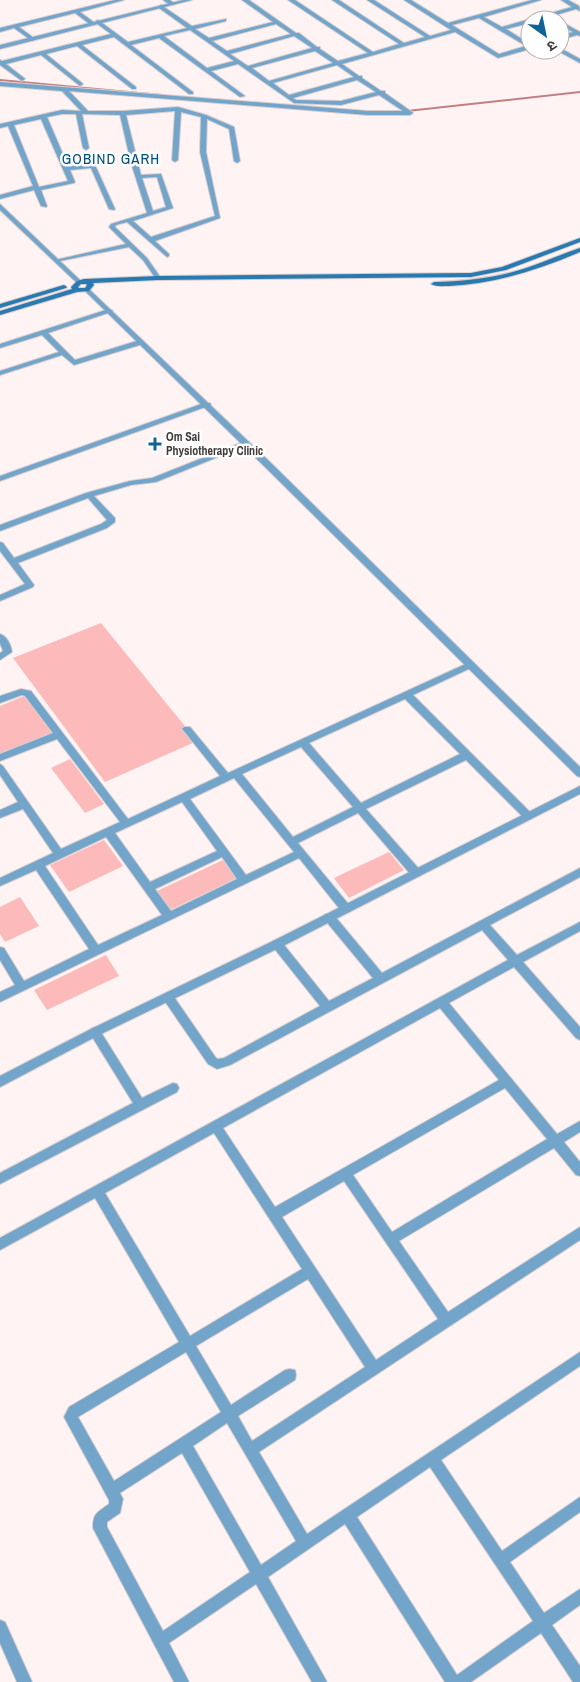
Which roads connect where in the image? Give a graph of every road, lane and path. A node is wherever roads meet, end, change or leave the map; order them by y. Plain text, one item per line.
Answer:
1 (121, 0) edge
2 (166, 0) edge
3 (189, 0) edge
4 (245, 0) edge
5 (291, 0) edge
6 (335, 0) edge
7 (370, 0) edge
8 (407, 0) edge
9 (538, 0) edge
10 (564, 0) edge
11 (172, 4) junction
12 (578, 6) edge
13 (161, 7) junction
14 (566, 10) edge
15 (76, 11) junction
16 (479, 16) junction
17 (224, 20) dead end
18 (278, 22) junction
19 (96, 23) junction
20 (520, 23) edge
21 (447, 25) junction
22 (15, 26) junction
23 (580, 26) edge
24 (191, 28) junction
25 (501, 29) junction
26 (570, 29) joint
27 (0, 30) edge
28 (456, 30) junction
29 (297, 34) junction
30 (579, 34) edge
31 (114, 35) junction
32 (160, 36) junction
33 (32, 38) junction
34 (430, 38) junction
35 (208, 40) junction
36 (520, 40) edge
37 (78, 44) junction
38 (127, 44) junction
39 (404, 45) junction
40 (0, 46) edge
41 (318, 48) junction
42 (520, 49) edge
43 (42, 53) junction
44 (226, 53) junction
45 (373, 54) junction
46 (1, 62) edge
47 (238, 62) junction
48 (339, 63) junction
49 (247, 68) junction
50 (206, 70) junction
51 (360, 77) junction
52 (0, 78) edge
53 (22, 79) junction
54 (268, 83) junction
55 (0, 84) edge
56 (80, 84) junction
57 (134, 88) junction
58 (64, 89) junction
59 (383, 92) junction
60 (191, 93) junction
61 (242, 96) junction
62 (292, 99) junction
63 (178, 109) junction
64 (79, 112) junction
65 (86, 112) junction
66 (123, 113) junction
67 (43, 116) junction
68 (204, 116) junction
69 (10, 123) junction
70 (0, 126) edge
71 (86, 148) dead end
72 (175, 160) dead end
73 (237, 162) dead end
74 (66, 168) junction
75 (138, 176) junction
76 (37, 188) junction
77 (0, 197) edge
78 (0, 206) edge
79 (44, 206) dead end
80 (112, 209) dead end
81 (150, 212) junction
82 (128, 220) junction
83 (150, 240) junction
84 (580, 240) edge
85 (130, 245) junction
86 (580, 250) edge
87 (167, 256) dead end
88 (56, 261) junction
89 (158, 278) junction
90 (82, 286) junction
91 (0, 306) edge
92 (109, 311) junction
93 (0, 314) edge
94 (43, 332) junction
95 (140, 342) junction
96 (0, 346) edge
97 (62, 353) junction
98 (0, 373) edge
99 (207, 405) junction
100 (246, 444) junction
101 (0, 478) edge
102 (89, 496) junction
103 (0, 528) edge
104 (0, 545) edge
105 (13, 562) junction
106 (0, 598) edge
107 (0, 637) edge
108 (0, 656) edge
109 (470, 665) junction
110 (406, 694) junction
111 (0, 700) edge
112 (187, 729) dead end
113 (59, 734) junction
114 (302, 742) junction
115 (467, 755) junction
116 (0, 758) edge
117 (0, 768) edge
118 (580, 773) edge
119 (231, 775) junction
120 (580, 790) edge
121 (183, 797) junction
122 (24, 804) junction
123 (360, 808) junction
124 (0, 814) edge
125 (528, 816) junction
126 (126, 823) junction
127 (108, 832) junction
128 (291, 842) junction
129 (223, 852) junction
130 (301, 853) junction
131 (59, 854) junction
132 (38, 864) junction
133 (580, 872) edge
134 (416, 873) junction
135 (244, 880) junction
136 (0, 882) edge
137 (148, 888) junction
138 (346, 909) junction
139 (169, 916) junction
140 (330, 917) junction
141 (483, 924) junction
142 (578, 930) edge
143 (277, 944) junction
144 (0, 951) edge
145 (96, 951) junction
146 (516, 961) junction
147 (380, 979) junction
148 (22, 986) junction
149 (0, 997) edge
150 (168, 997) junction
151 (442, 1002) junction
152 (328, 1008) junction
153 (95, 1032) junction
154 (580, 1035) edge
155 (1, 1079) edge
156 (507, 1081) junction
157 (173, 1088) dead end
158 (140, 1105) junction
159 (215, 1125) junction
160 (580, 1126) edge
161 (556, 1141) junction
162 (580, 1171) edge
163 (345, 1173) junction
164 (0, 1179) edge
165 (97, 1190) junction
166 (273, 1215) junction
167 (580, 1233) edge
168 (391, 1239) junction
169 (0, 1244) edge
170 (310, 1272) junction
171 (447, 1321) junction
172 (188, 1346) junction
173 (580, 1358) edge
174 (374, 1369) junction
175 (290, 1376) dead end
176 (229, 1414) junction
177 (184, 1444) junction
178 (250, 1450) junction
179 (432, 1458) junction
180 (111, 1491) junction
181 (580, 1504) edge
182 (347, 1514) junction
183 (305, 1543) junction
184 (501, 1560) junction
185 (258, 1574) junction
186 (580, 1596) edge
187 (543, 1623) junction
188 (0, 1627) edge
189 (160, 1641) junction
190 (580, 1679) edge
191 (25, 1682) edge
192 (182, 1682) edge
193 (320, 1682) edge
194 (453, 1682) edge
195 (459, 1682) edge

1 - 15 street
2 - 11 street
3 - 11 street
4 - 18 street
5 - 45 street
6 - 39 street
7 - 34 street
8 - 21 street
9 - 16 street
10 - 12 street
11 - 13 street
12 - 14 street
13 - 19 street
13 - 24 street
15 - 19 street
15 - 22 street
16 - 21 street
16 - 25 street
17 - 24 street
18 - 29 street
18 - 35 street
19 - 31 street
19 - 33 street
20 - 25 street
21 - 28 street
22 - 27 street
22 - 33 street
23 - 26 street
24 - 32 street
24 - 35 street
25 - 36 street
26 - 30 street
28 - 34 street
28 - 42 street
29 - 41 street
29 - 44 street
31 - 37 street
31 - 38 street
32 - 38 street
32 - 50 street
33 - 40 street
34 - 39 street
35 - 44 street
37 - 43 street
37 - 57 street
38 - 60 street
39 - 45 street
41 - 48 street
41 - 49 street
43 - 46 street
43 - 56 street
44 - 47 street
45 - 48 street
46 - 53 street
47 - 49 street
47 - 50 street
48 - 51 street
48 - 54 street
49 - 54 street
50 - 61 street
51 - 59 street
51 - 62 street
52 - 53 street
53 - 56 street
54 - 62 street
55 - 58 street
56 - 57 street
57 - 60 street
58 - 59 street
58 - 65 street
59 - 62 street
60 - 61 street
61 - 62 street
63 - 66 street
63 - 68 street
63 - 72 street
64 - 65 street
64 - 67 street
64 - 71 street
65 - 66 street
66 - 75 street
67 - 69 street
67 - 74 street
68 - 73 street
68 - 83 street
69 - 70 street
69 - 76 street
74 - 76 street
74 - 80 street
75 - 81 street
75 - 81 street
76 - 77 street
76 - 79 street
78 - 88 street
81 - 82 street
82 - 83 street
82 - 85 street
83 - 87 street
84 - 89 main road
85 - 88 street
85 - 89 street
86 - 90 main road
88 - 90 street
89 - 90 main road
90 - 91 main road
90 - 92 street
90 - 93 main road
92 - 94 street
92 - 95 street
94 - 96 street
94 - 97 street
95 - 97 street
95 - 99 street
97 - 98 street
99 - 100 street
99 - 101 street
100 - 102 street
100 - 109 street
102 - 103 street
102 - 105 street
104 - 105 street
105 - 106 street
107 - 108 street
109 - 110 street
109 - 118 street
110 - 114 street
110 - 115 street
111 - 113 street
112 - 119 street
113 - 116 street
113 - 126 street
114 - 119 street
114 - 123 street
115 - 123 street
115 - 125 street
117 - 122 street
119 - 121 street
119 - 128 street
120 - 125 street
121 - 126 street
121 - 129 street
122 - 124 street
122 - 131 street
123 - 128 street
123 - 134 street
125 - 134 street
126 - 127 street
127 - 131 street
127 - 137 street
128 - 130 street
129 - 135 street
129 - 137 street
130 - 135 street
130 - 138 street
131 - 132 street
132 - 136 street
132 - 145 street
133 - 141 street
134 - 138 street
135 - 139 street
137 - 139 street
138 - 140 street
139 - 145 street
140 - 143 street
140 - 147 street
141 - 146 street
141 - 147 street
142 - 146 street
143 - 150 street
143 - 152 street
144 - 148 street
145 - 148 street
146 - 151 street
146 - 154 street
147 - 152 street
148 - 149 street
150 - 152 street
150 - 153 street
151 - 156 street
151 - 159 street
153 - 155 street
153 - 158 street
156 - 161 street
156 - 163 street
157 - 158 street
158 - 164 street
159 - 165 street
159 - 166 street
160 - 161 street
161 - 162 street
161 - 168 street
163 - 166 street
163 - 168 street
165 - 169 street
165 - 172 street
166 - 170 street
167 - 171 street
168 - 171 street
170 - 172 street
170 - 174 street
171 - 174 street
172 - 176 street
172 - 180 street
173 - 179 street
174 - 178 street
175 - 176 street
176 - 177 street
176 - 178 street
177 - 180 street
177 - 185 street
178 - 183 street
179 - 182 street
179 - 184 street
180 - 189 street
181 - 184 street
182 - 183 street
182 - 194 street
183 - 185 street
184 - 187 street
185 - 189 street
185 - 193 street
186 - 187 street
187 - 190 street
187 - 195 street
188 - 191 street
189 - 192 street

